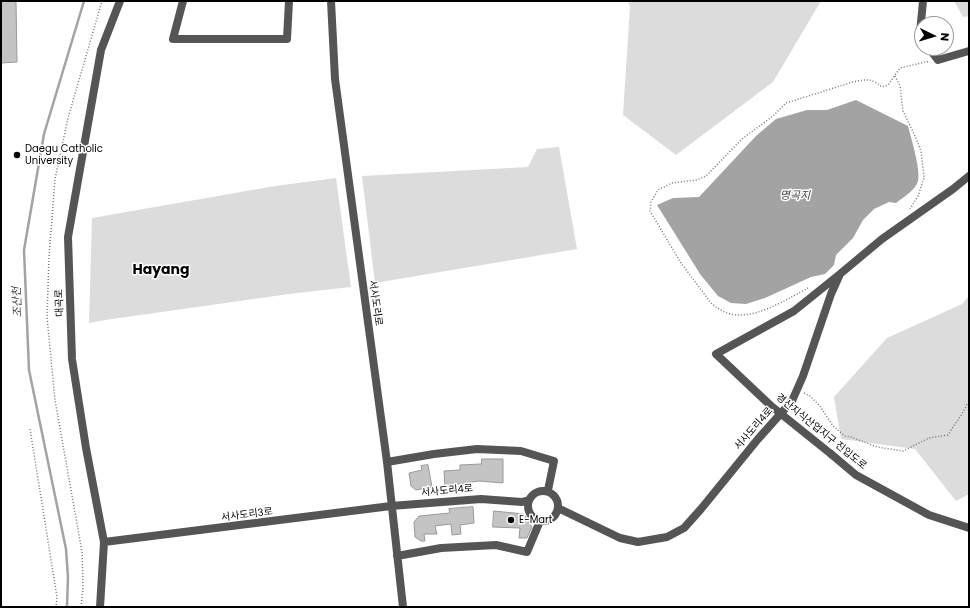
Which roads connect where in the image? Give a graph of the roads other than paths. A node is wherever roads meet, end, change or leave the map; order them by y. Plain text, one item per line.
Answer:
1 (120, 1) edge
2 (183, 1) edge
3 (289, 1) edge
4 (331, 1) edge
5 (923, 1) edge
6 (922, 16) edge
7 (969, 51) edge
8 (954, 55) edge
9 (935, 56) edge
10 (952, 56) edge
11 (969, 176) edge
12 (840, 274) junction
13 (387, 462) junction
14 (548, 490) junction
15 (528, 500) junction
16 (391, 506) junction
17 (558, 508) junction
18 (540, 521) junction
19 (969, 528) edge
20 (104, 542) junction
21 (397, 556) junction
22 (100, 607) edge
23 (403, 607) edge

1 - 20 street, 대곡로
2 - 3 street
4 - 13 street, 서사도리로
5 - 6 street
7 - 8 street
9 - 10 street
11 - 12 street
12 - 17 street, 서사도리4로
12 - 19 street, 경산지식산업지구 진입도로, bridge
13 - 14 street
13 - 16 street, 서사도리로
14 - 15 street
14 - 17 street
15 - 16 street, 서사도리4로
15 - 18 street
16 - 20 street, 서사도리3로
16 - 21 street, 서사도리로
17 - 18 street
18 - 21 street
20 - 22 street, 대곡로
21 - 23 street, 서사도리로

